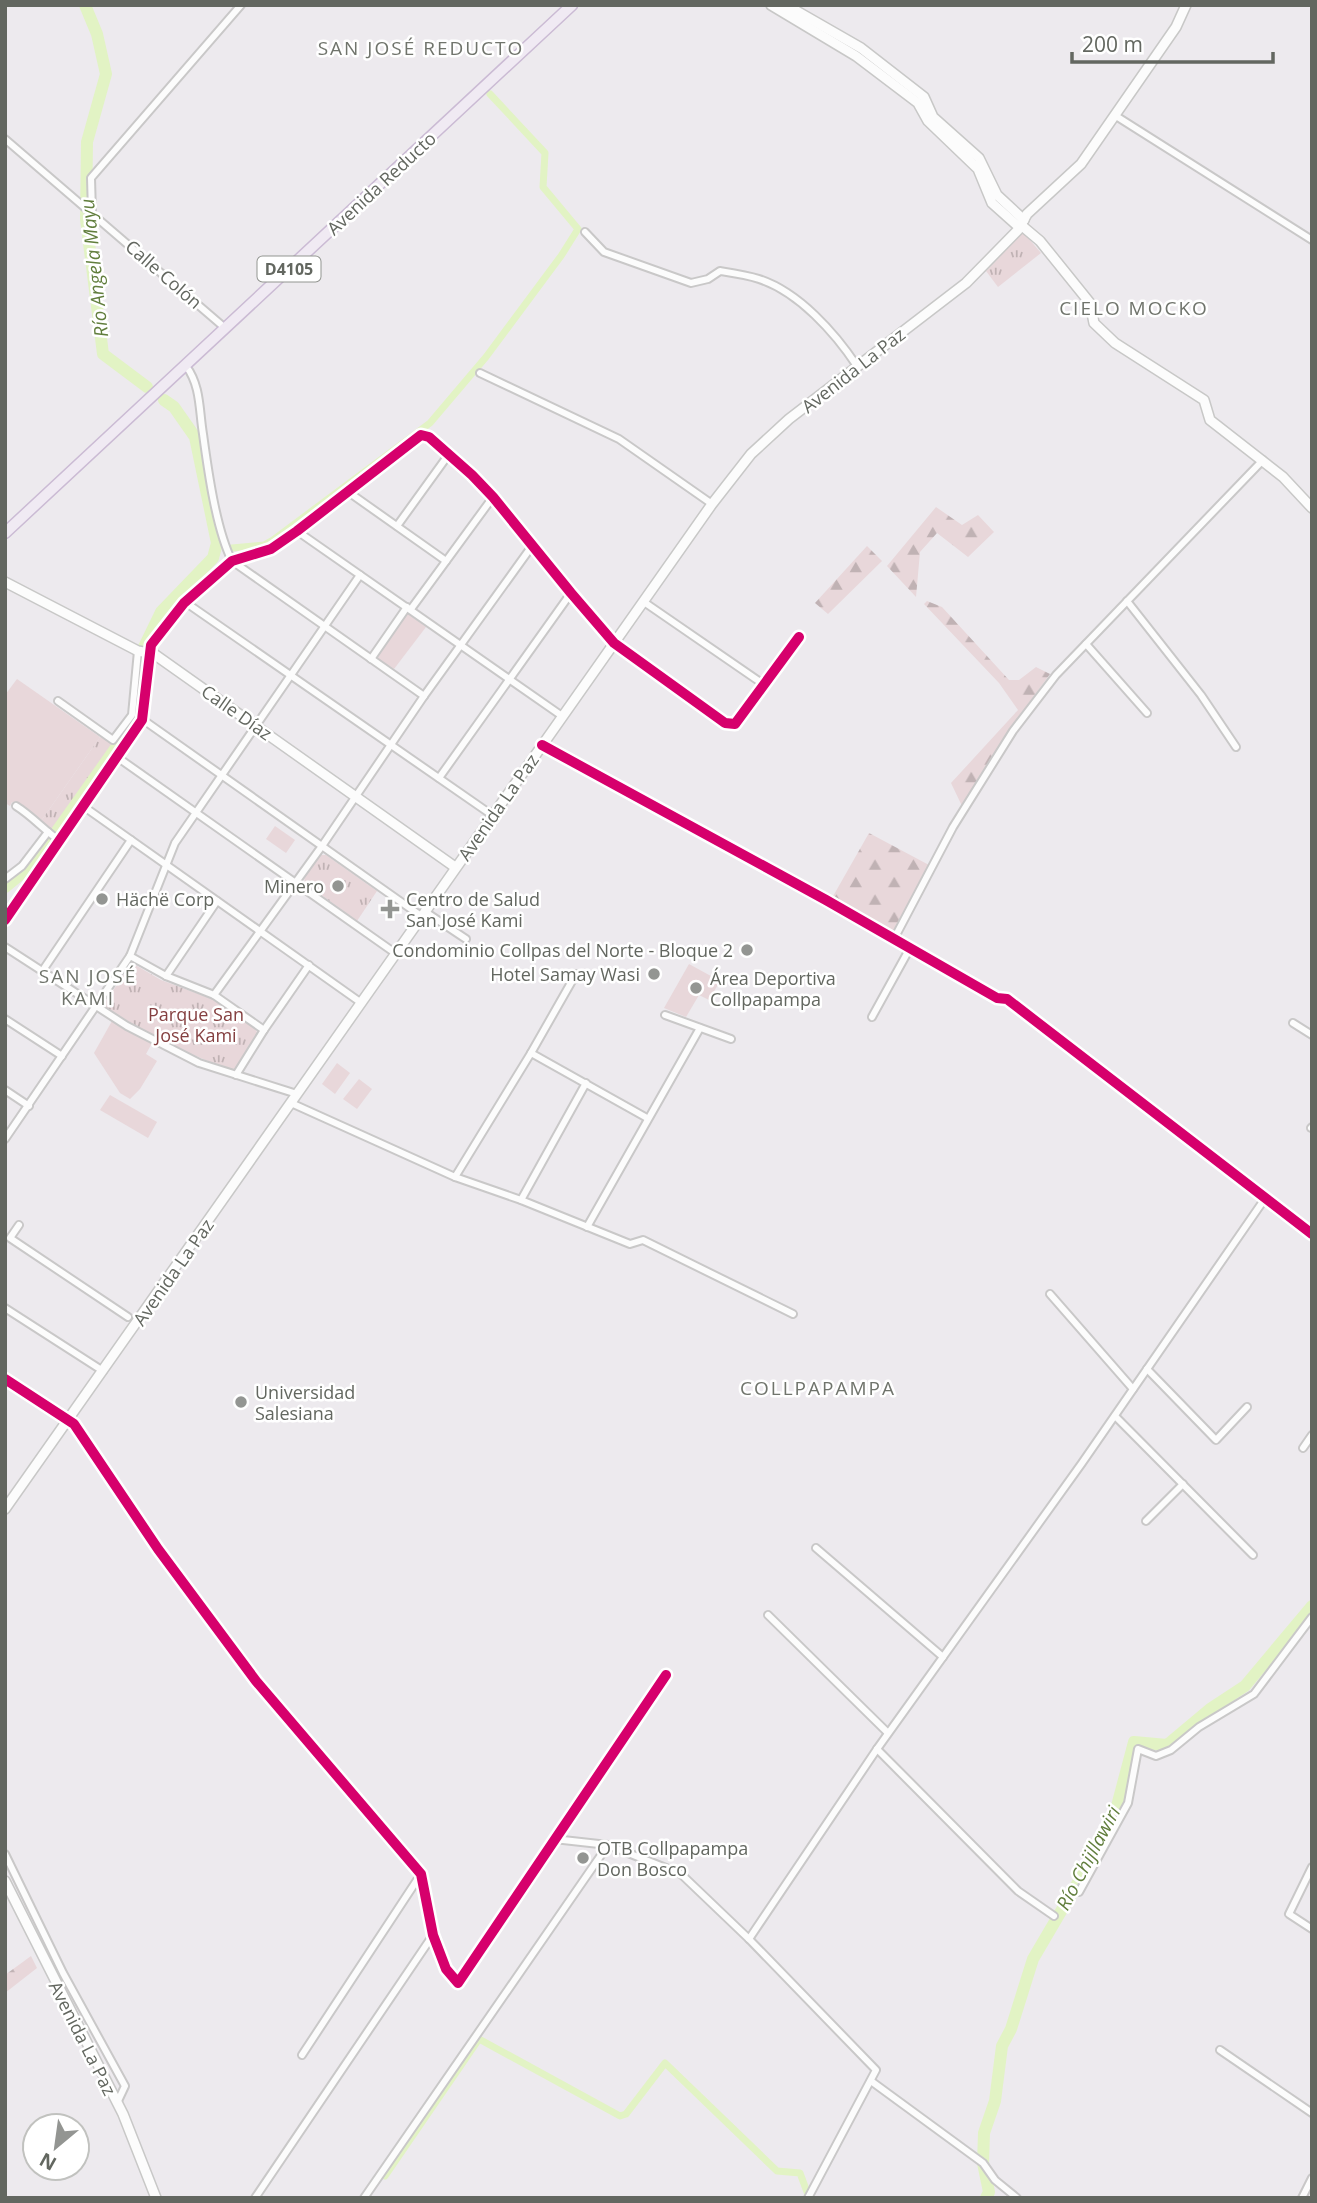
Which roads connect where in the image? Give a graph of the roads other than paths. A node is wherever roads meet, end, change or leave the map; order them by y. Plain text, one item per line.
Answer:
1 (241, 5) edge
2 (572, 5) edge
3 (1186, 5) edge
4 (779, 6) edge
5 (1116, 116) junction
6 (5, 139) edge
7 (92, 212) junction
8 (1022, 224) junction
9 (585, 232) dead end
10 (1312, 240) edge
11 (225, 328) junction
12 (186, 366) junction
13 (857, 366) junction
14 (480, 373) dead end
15 (449, 454) junction
16 (1263, 460) junction
17 (347, 491) junction
18 (493, 497) junction
19 (712, 504) junction
20 (1312, 508) edge
21 (397, 526) junction
22 (297, 531) junction
23 (5, 533) edge
24 (532, 546) junction
25 (232, 561) junction
26 (446, 561) junction
27 (360, 575) junction
28 (5, 582) edge
29 (570, 593) junction
30 (1127, 601) junction
31 (185, 602) junction
32 (644, 602) junction
33 (409, 608) junction
34 (325, 627) junction
35 (799, 637) dead end
36 (614, 643) junction
37 (1086, 643) junction
38 (460, 645) junction
39 (138, 651) junction
40 (149, 653) junction
41 (371, 659) junction
42 (291, 675) junction
43 (509, 680) junction
44 (764, 684) junction
45 (424, 696) junction
46 (58, 701) dead end
47 (1147, 713) dead end
48 (562, 716) junction
49 (142, 719) junction
50 (255, 725) junction
51 (390, 745) junction
52 (542, 745) junction
53 (1236, 747) dead end
54 (117, 757) junction
55 (221, 775) junction
56 (439, 778) junction
57 (355, 796) junction
58 (16, 806) dead end
59 (83, 806) junction
60 (195, 812) junction
61 (492, 815) junction
62 (47, 832) junction
63 (131, 840) junction
64 (60, 841) junction
65 (322, 846) junction
66 (166, 865) junction
67 (456, 867) junction
68 (5, 879) edge
69 (295, 883) junction
70 (217, 901) junction
71 (422, 914) junction
72 (5, 920) edge
73 (260, 931) junction
74 (466, 939) dead end
75 (894, 939) junction
76 (5, 947) edge
77 (909, 948) junction
78 (395, 953) junction
79 (130, 956) junction
80 (309, 965) junction
81 (43, 970) junction
82 (576, 974) dead end
83 (166, 976) junction
84 (214, 995) junction
85 (360, 1002) junction
86 (95, 1006) junction
87 (665, 1015) dead end
88 (872, 1017) dead end
89 (5, 1019) edge
90 (1293, 1023) dead end
91 (700, 1028) junction
92 (264, 1030) junction
93 (1312, 1035) edge
94 (731, 1039) dead end
95 (531, 1053) junction
96 (62, 1056) junction
97 (236, 1075) junction
98 (586, 1083) junction
99 (5, 1090) edge
100 (297, 1094) junction
101 (291, 1103) junction
102 (29, 1106) junction
103 (647, 1118) junction
104 (5, 1139) edge
105 (455, 1177) junction
106 (1266, 1196) junction
107 (521, 1200) junction
108 (19, 1225) dead end
109 (587, 1227) junction
110 (1312, 1234) edge
111 (1050, 1294) dead end
112 (5, 1308) edge
113 (793, 1314) dead end
114 (128, 1317) dead end
115 (1147, 1369) junction
116 (103, 1371) junction
117 (5, 1380) edge
118 (1133, 1389) junction
119 (1247, 1407) dead end
120 (1115, 1416) junction
121 (68, 1420) junction
122 (1312, 1435) edge
123 (1303, 1448) dead end
124 (1183, 1485) junction
125 (5, 1509) edge
126 (1146, 1521) dead end
127 (816, 1548) dead end
128 (1253, 1555) dead end
129 (768, 1615) dead end
130 (1312, 1617) edge
131 (943, 1657) junction
132 (666, 1675) dead end
133 (888, 1733) junction
134 (877, 1748) junction
135 (554, 1839) junction
136 (608, 1845) junction
137 (5, 1854) edge
138 (1312, 1867) edge
139 (421, 1874) junction
140 (5, 1881) edge
141 (1079, 1892) dead end
142 (1054, 1916) dead end
143 (1312, 1928) edge
144 (433, 1935) junction
145 (749, 1939) junction
146 (1220, 2050) dead end
147 (302, 2056) dead end
148 (871, 2081) junction
149 (117, 2103) junction
150 (1312, 2113) edge
151 (1312, 2178) edge
152 (156, 2198) edge
153 (255, 2198) edge
154 (364, 2198) edge
155 (808, 2198) edge
156 (1017, 2198) edge
157 (1302, 2198) edge

1 - 7 street
2 - 11 main road, Avenida Reducto / D4105
3 - 5 main road, Avenida La Paz
4 - 8 main road
5 - 8 main road, Avenida La Paz
5 - 10 street
6 - 7 street, Calle Colón
7 - 11 street, Calle Colón
8 - 13 main road, Avenida La Paz
8 - 16 main road
9 - 13 street
11 - 12 main road, Avenida Reducto / D4105
12 - 23 main road, Avenida Reducto / D4105
12 - 25 street
13 - 19 main road, Avenida La Paz
14 - 19 street
15 - 17 street
15 - 18 street
15 - 21 street
16 - 20 main road
16 - 30 street
17 - 21 street
17 - 22 street
18 - 24 street
18 - 26 street
19 - 32 main road, Avenida La Paz
21 - 26 street
22 - 25 street
22 - 27 street
24 - 29 street
24 - 38 street
25 - 31 street
25 - 34 street
26 - 33 street
27 - 33 street
27 - 34 street
28 - 39 main road, Calle Díaz
29 - 36 street
29 - 43 street
30 - 37 street
30 - 53 street
31 - 40 street
31 - 42 street
32 - 36 main road, Avenida La Paz
32 - 44 street
33 - 38 street
33 - 41 street
34 - 41 street
34 - 42 street
35 - 44 street
36 - 44 street
36 - 48 main road, Avenida La Paz
37 - 47 street
37 - 75 street
38 - 43 street
38 - 45 street
39 - 40 main road, Calle Díaz
39 - 46 street
40 - 49 street
40 - 50 main road, Calle Díaz
41 - 45 street
42 - 50 street
42 - 51 street
43 - 48 street
43 - 56 street
45 - 51 street
48 - 52 main road, Avenida La Paz
49 - 54 street
49 - 55 street
50 - 55 street
50 - 57 main road, Calle Díaz
51 - 56 street
51 - 57 street
52 - 61 main road, Avenida La Paz
52 - 75 street
54 - 59 street
54 - 60 street
55 - 60 street
55 - 65 street
56 - 61 street
57 - 65 street
57 - 67 main road, Calle Díaz
58 - 62 street
59 - 63 street
59 - 64 street
60 - 66 street
60 - 69 street
61 - 67 main road, Avenida La Paz
62 - 64 street
62 - 68 street
63 - 66 street
63 - 81 street
64 - 72 street
65 - 69 street
65 - 71 street
66 - 70 street
66 - 79 street
67 - 71 main road, Avenida La Paz
69 - 73 street
69 - 78 street
70 - 73 street
70 - 83 street
71 - 74 street
71 - 78 main road, Avenida La Paz
73 - 80 street
73 - 84 street
75 - 77 street
76 - 81 street
77 - 88 street
77 - 106 street
78 - 85 main road, Avenida La Paz
79 - 83 street
79 - 86 street
80 - 85 street
80 - 92 street
81 - 86 street
82 - 95 street
83 - 84 street
84 - 92 street
85 - 100 main road, Avenida La Paz
86 - 96 street
86 - 97 street
87 - 91 street
89 - 96 street
90 - 93 street
91 - 94 street
91 - 103 street
92 - 97 street
95 - 98 street
95 - 105 street
96 - 102 street
97 - 100 street
98 - 103 street
98 - 107 street
99 - 102 street
100 - 101 main road, Avenida La Paz
101 - 105 street
101 - 116 main road, Avenida La Paz
102 - 104 street
103 - 109 street
105 - 107 street
106 - 110 street
106 - 115 street
107 - 109 street
108 - 114 street
109 - 113 street
111 - 118 street
112 - 116 street
115 - 118 street
115 - 119 street
116 - 121 main road, Avenida La Paz
117 - 121 street
118 - 120 street
120 - 124 street
120 - 131 street
121 - 125 main road, Avenida La Paz
121 - 139 street
122 - 123 street
124 - 126 street
124 - 128 street
127 - 131 street
129 - 133 street
130 - 141 street
131 - 133 street
132 - 135 street
133 - 134 street
134 - 142 street
134 - 145 street
135 - 136 street
135 - 144 street
136 - 145 street
136 - 154 street
137 - 149 street
138 - 143 street
139 - 144 street
139 - 147 street
140 - 149 main road, Avenida La Paz
144 - 153 street
145 - 148 street
146 - 150 street
148 - 155 street
148 - 156 street
149 - 152 main road, Avenida La Paz
151 - 157 street

